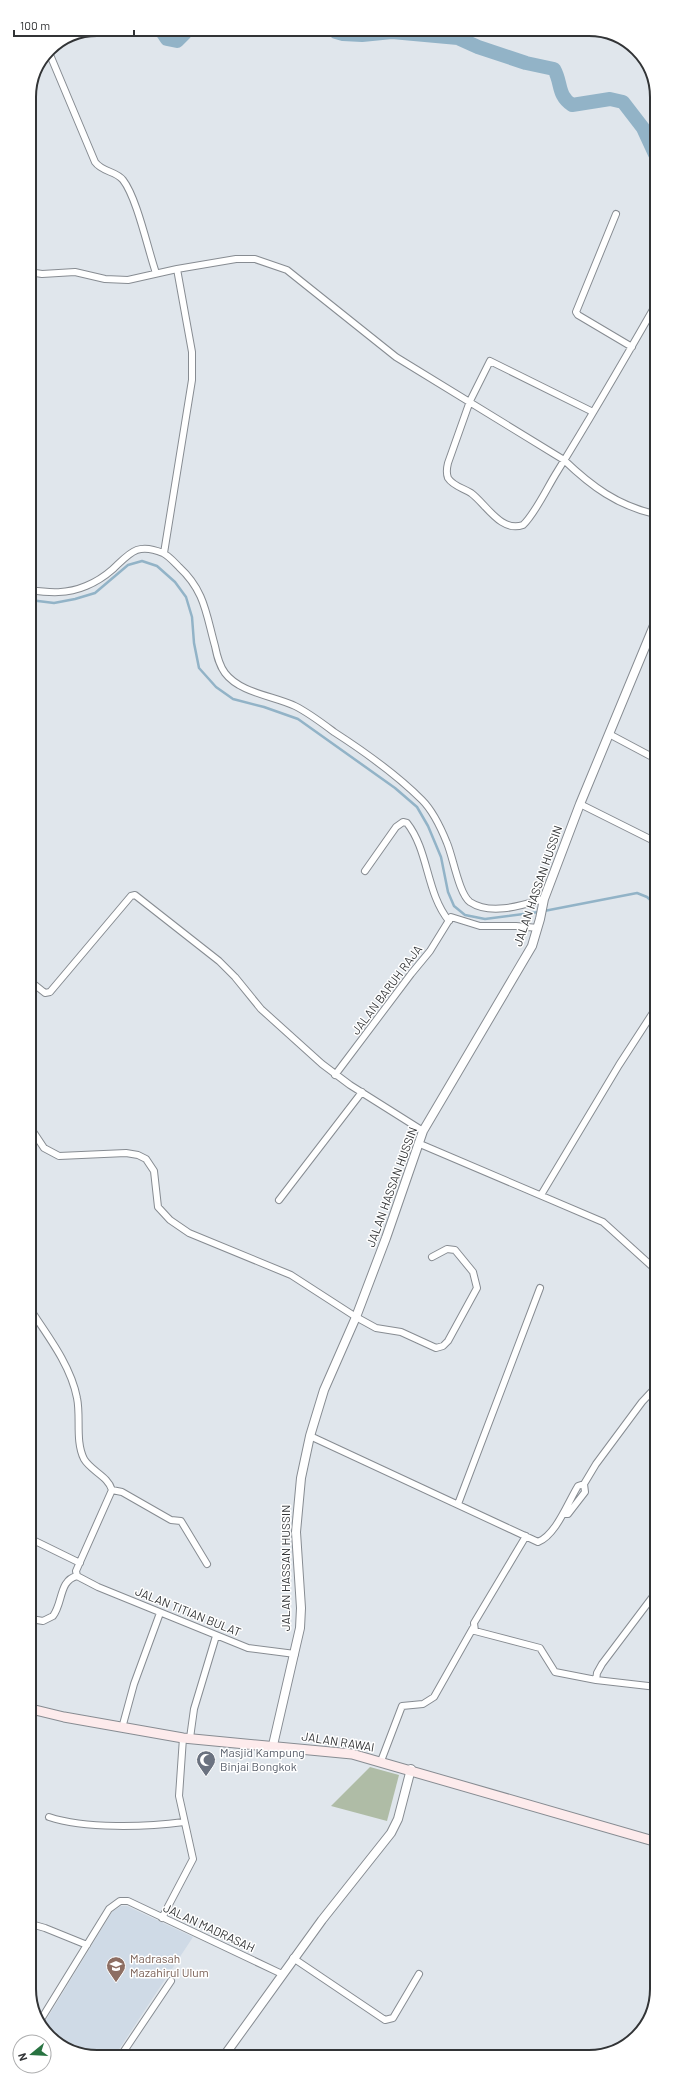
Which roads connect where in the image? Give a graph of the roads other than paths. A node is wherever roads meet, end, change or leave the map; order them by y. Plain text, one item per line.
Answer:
1 (51, 57) edge
2 (616, 214) dead end
3 (177, 269) junction
4 (36, 273) edge
5 (156, 273) junction
6 (650, 315) edge
7 (632, 347) junction
8 (470, 401) junction
9 (593, 412) junction
10 (564, 460) junction
11 (650, 513) edge
12 (164, 553) junction
13 (36, 591) edge
14 (650, 635) edge
15 (609, 734) junction
16 (650, 756) edge
17 (580, 804) junction
18 (650, 839) edge
19 (365, 871) dead end
20 (543, 902) junction
21 (451, 919) junction
22 (538, 928) junction
23 (36, 986) edge
24 (650, 1017) edge
25 (335, 1075) junction
26 (362, 1092) junction
27 (423, 1131) junction
28 (36, 1136) edge
29 (420, 1144) junction
30 (541, 1195) junction
31 (279, 1200) dead end
32 (432, 1258) dead end
33 (650, 1265) edge
34 (540, 1288) dead end
35 (356, 1317) junction
36 (36, 1318) edge
37 (650, 1393) edge
38 (310, 1436) junction
39 (112, 1490) junction
40 (458, 1504) junction
41 (526, 1536) junction
42 (36, 1541) edge
43 (80, 1563) junction
44 (207, 1564) dead end
45 (77, 1576) junction
46 (650, 1599) edge
47 (160, 1613) junction
48 (36, 1620) edge
49 (474, 1626) junction
50 (216, 1636) junction
51 (295, 1654) junction
52 (596, 1680) junction
53 (650, 1686) edge
54 (36, 1710) edge
55 (122, 1728) junction
56 (187, 1738) junction
57 (273, 1745) junction
58 (381, 1761) junction
59 (411, 1769) junction
60 (49, 1817) dead end
61 (184, 1822) junction
62 (650, 1840) edge
63 (162, 1918) junction
64 (36, 1925) edge
65 (87, 1944) junction
66 (293, 1958) junction
67 (282, 1974) junction
68 (419, 1974) dead end
69 (171, 1981) dead end
70 (43, 2016) edge
71 (125, 2050) edge
72 (228, 2050) edge

1 - 5 street
2 - 7 street
3 - 5 street
3 - 8 street
3 - 12 street
4 - 5 street
6 - 7 street
7 - 9 street
8 - 9 street
8 - 10 street
8 - 10 street
9 - 10 street
10 - 11 street
12 - 13 street
12 - 20 street
14 - 15 street, JALAN HASSAN HUSSIN
15 - 16 street
15 - 17 street, JALAN HASSAN HUSSIN
17 - 18 street
17 - 20 street, JALAN HASSAN HUSSIN
19 - 21 street
20 - 22 street, JALAN HASSAN HUSSIN
21 - 22 street
21 - 25 street, JALAN BARUH RAJA
22 - 27 street, JALAN HASSAN HUSSIN
23 - 25 street
24 - 30 street
25 - 26 street
26 - 27 street
26 - 31 street
27 - 29 street, JALAN HASSAN HUSSIN
28 - 35 street
29 - 30 street
29 - 35 street, JALAN HASSAN HUSSIN
30 - 33 street
32 - 35 street
34 - 40 street
35 - 38 street, JALAN HASSAN HUSSIN
36 - 39 street
37 - 41 street
38 - 40 street
38 - 51 street, JALAN HASSAN HUSSIN
39 - 43 street
39 - 44 street
40 - 41 street
41 - 49 street
42 - 43 street
43 - 45 street
45 - 47 street, JALAN TITIAN BULAT
45 - 48 street
46 - 52 street
47 - 50 street, JALAN TITIAN BULAT
47 - 55 street
49 - 52 street
49 - 58 street
50 - 51 street, JALAN TITIAN BULAT
50 - 56 street
51 - 57 street, JALAN HASSAN HUSSIN
52 - 53 street
54 - 55 main road, JALAN RAWAI
55 - 56 main road, JALAN RAWAI
56 - 57 main road, JALAN RAWAI
56 - 61 street
57 - 58 main road, JALAN RAWAI
58 - 59 main road, JALAN RAWAI
59 - 62 main road, JALAN RAWAI
59 - 66 street
60 - 61 street
61 - 63 street
63 - 65 street, JALAN MADRASAH
63 - 67 street, JALAN MADRASAH
64 - 65 street
65 - 70 street
66 - 67 street
66 - 68 street
67 - 72 street
69 - 71 street

